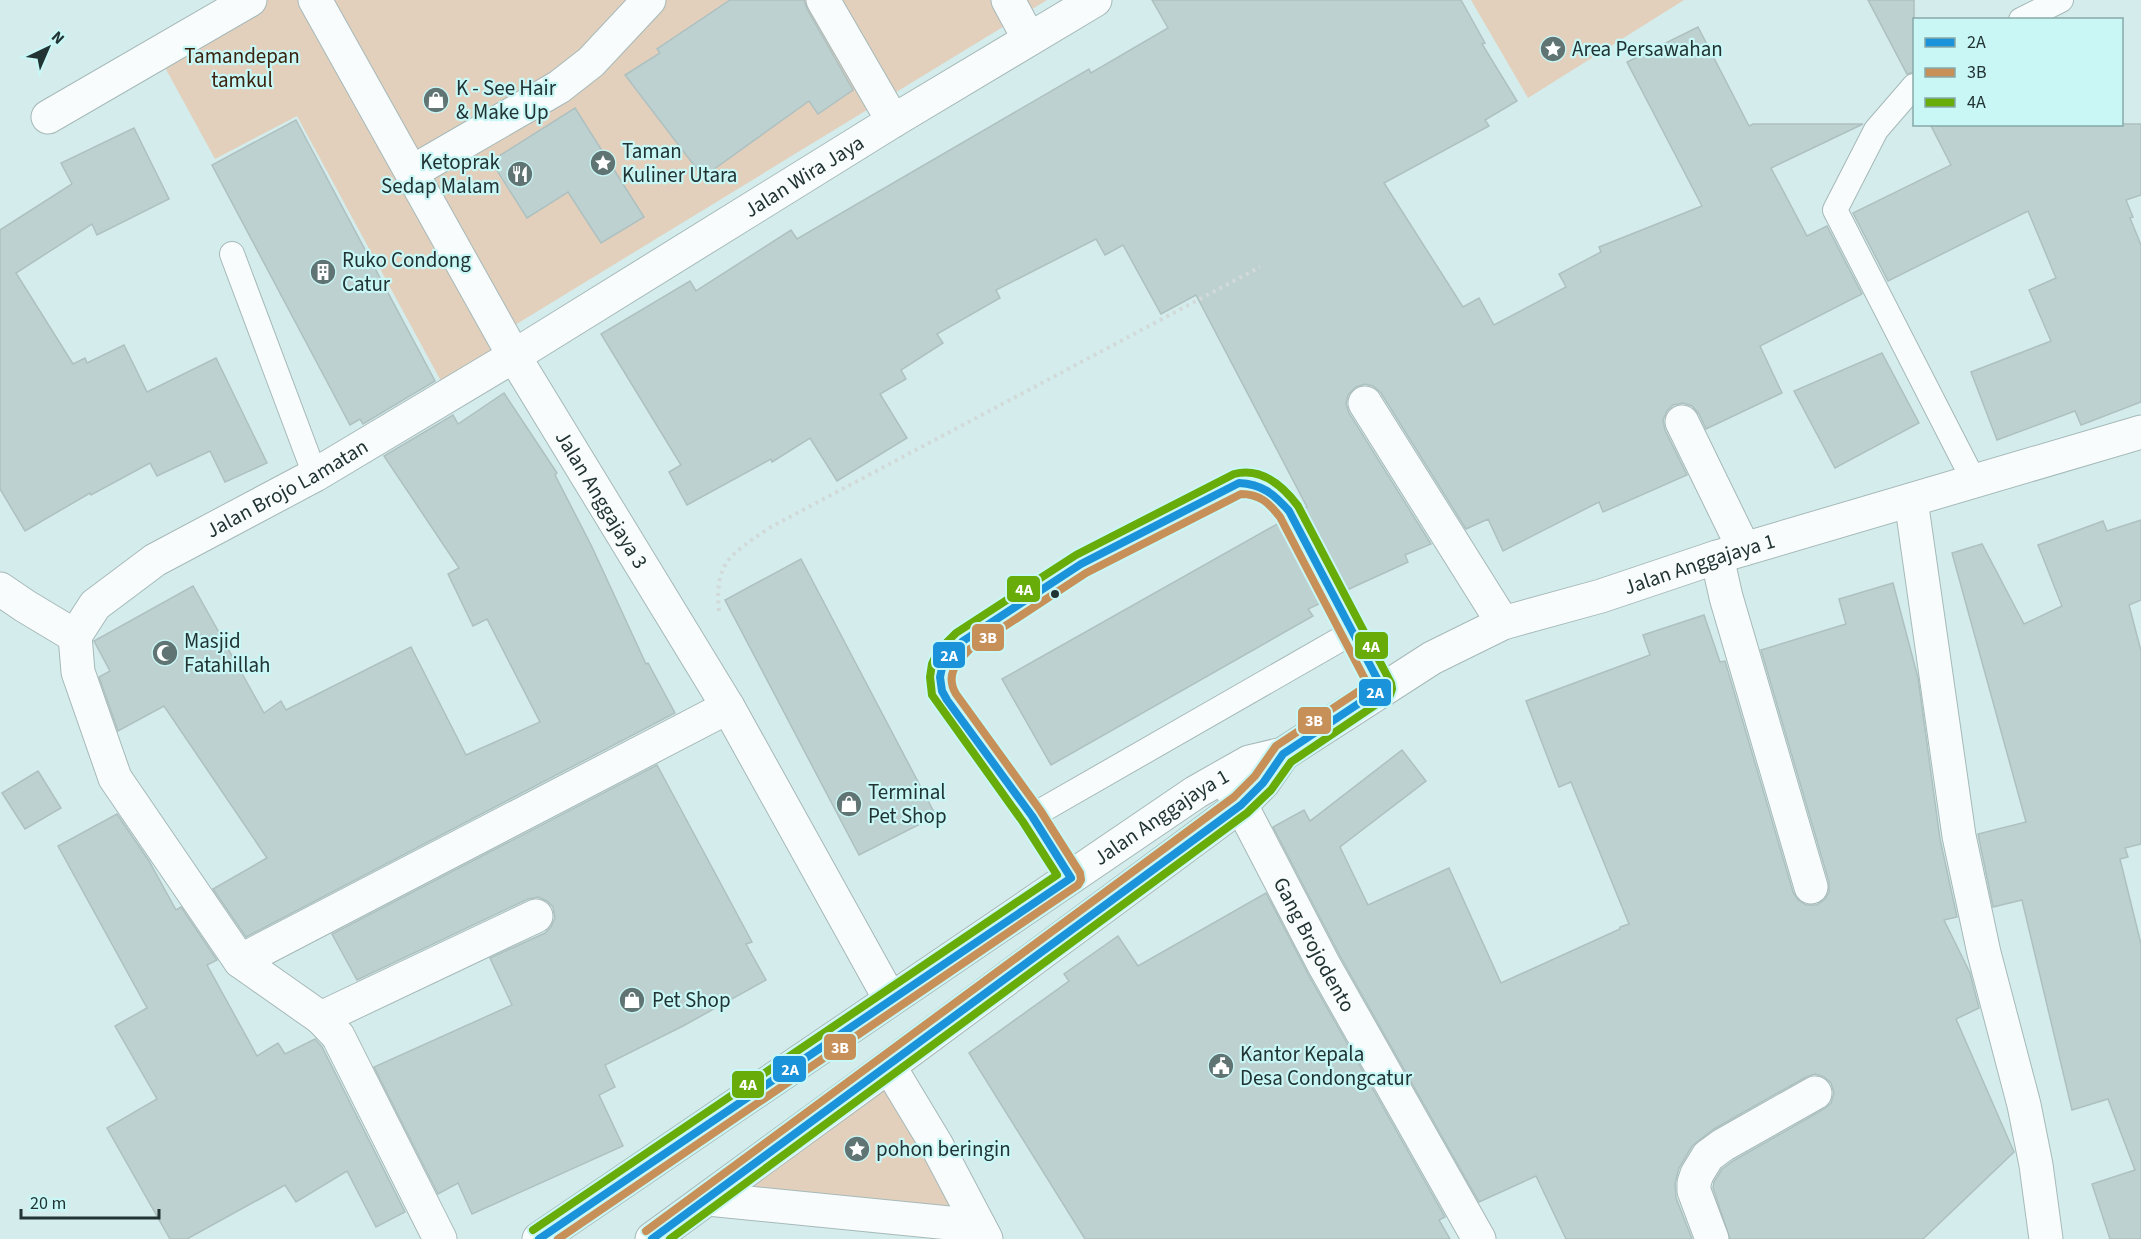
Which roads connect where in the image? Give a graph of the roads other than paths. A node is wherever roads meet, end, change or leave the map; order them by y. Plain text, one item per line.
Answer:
1 (250, 0) edge
2 (315, 0) edge
3 (649, 0) edge
4 (823, 0) edge
5 (1008, 0) edge
6 (1095, 0) edge
7 (2061, 0) edge
8 (2025, 18) edge
9 (1029, 39) junction
10 (1913, 87) edge
11 (48, 117) dead end
12 (893, 121) junction
13 (411, 172) junction
14 (232, 254) dead end
15 (514, 356) junction
16 (1365, 403) dead end
17 (1682, 422) dead end
18 (2141, 432) edge
19 (315, 475) junction
20 (1974, 481) junction
21 (1911, 500) junction
22 (1731, 553) junction
23 (0, 589) edge
24 (1503, 623) junction
25 (1353, 632) junction
26 (75, 636) junction
27 (1382, 688) junction
28 (728, 707) junction
29 (1283, 754) junction
30 (1222, 776) junction
31 (1241, 805) junction
32 (1032, 816) junction
33 (1071, 878) junction
34 (1811, 887) dead end
35 (536, 916) dead end
36 (240, 962) junction
37 (890, 999) junction
38 (321, 1018) junction
39 (889, 1066) junction
40 (1815, 1093) dead end
41 (708, 1199) junction
42 (982, 1232) edge
43 (440, 1239) edge
44 (539, 1239) edge
45 (652, 1239) edge
46 (1479, 1239) edge
47 (1712, 1239) edge
48 (2046, 1239) edge

1 - 11 street
2 - 13 street, Jalan Anggajaya 3
3 - 13 street
4 - 12 street
5 - 9 street
6 - 9 street, Jalan Wira Jaya
7 - 8 lane
9 - 12 street, Jalan Wira Jaya
10 - 20 lane
12 - 15 street, Jalan Wira Jaya
13 - 15 street, Jalan Anggajaya 3
14 - 19 lane
15 - 19 street, Jalan Brojo Lamatan
15 - 28 street, Jalan Anggajaya 3
16 - 24 street
17 - 22 street
18 - 20 street, Jalan Anggajaya 1
19 - 26 street, Jalan Brojo Lamatan
20 - 21 street, Jalan Anggajaya 1
21 - 22 street, Jalan Anggajaya 1
21 - 48 street
22 - 24 street, Jalan Anggajaya 1
22 - 34 street
23 - 26 street
24 - 27 street, Jalan Anggajaya 1
25 - 27 lane
25 - 32 lane
25 - 32 lane
26 - 36 street
27 - 29 street, Jalan Anggajaya 1
28 - 36 street
28 - 37 street, Jalan Anggajaya 3
29 - 30 street, Jalan Anggajaya 1
29 - 31 street, Jalan Anggajaya 1
30 - 31 street, Gang Brojodento
30 - 33 street, Jalan Anggajaya 1
31 - 39 street, Jalan Anggajaya 1
31 - 46 street, Gang Brojodento
32 - 33 lane
33 - 37 street, Jalan Anggajaya 1
35 - 38 street
36 - 38 street
37 - 44 street, Jalan Anggajaya 1
38 - 43 street
39 - 41 street, Jalan Anggajaya 1
39 - 42 street
40 - 47 street
41 - 42 street
41 - 45 street, Jalan Anggajaya 1

